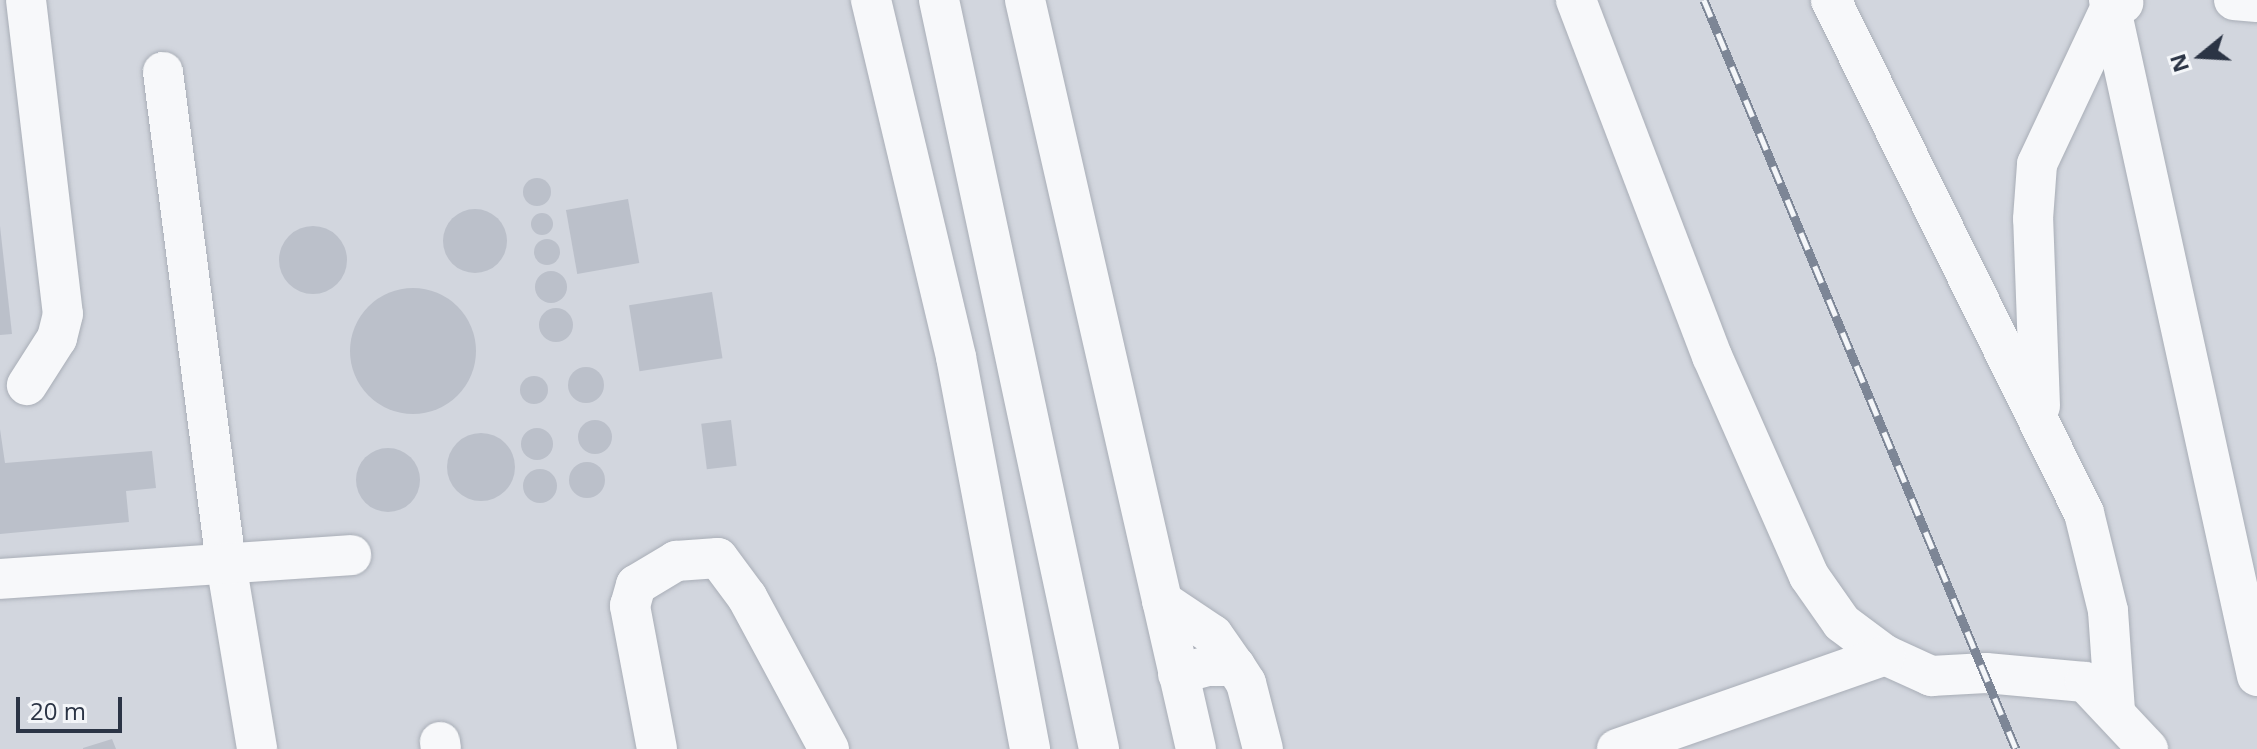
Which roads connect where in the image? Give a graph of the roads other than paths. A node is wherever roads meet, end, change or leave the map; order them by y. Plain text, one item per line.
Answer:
1 (26, 0) edge
2 (871, 0) edge
3 (939, 0) edge
4 (1025, 0) edge
5 (1576, 0) edge
6 (1831, 0) edge
7 (2234, 0) edge
8 (2117, 2) edge
9 (2257, 2) edge
10 (163, 72) dead end
11 (27, 385) dead end
12 (2041, 423) junction
13 (351, 555) dead end
14 (226, 563) junction
15 (0, 579) edge
16 (1162, 601) junction
17 (1885, 655) junction
18 (1235, 666) junction
19 (1178, 674) junction
20 (2257, 676) edge
21 (2115, 711) junction
22 (257, 749) edge
23 (657, 749) edge
24 (829, 749) edge
25 (1030, 749) edge
26 (1099, 749) edge
27 (1196, 749) edge
28 (1263, 749) edge
29 (1617, 749) edge
30 (2148, 749) edge

1 - 11 lane
2 - 25 lane
3 - 26 lane
4 - 16 lane
5 - 17 lane
6 - 12 lane
7 - 9 lane
8 - 12 lane
8 - 20 lane
10 - 14 lane
12 - 21 lane
13 - 14 lane
14 - 15 lane
14 - 22 lane
16 - 18 lane
16 - 19 lane
17 - 21 lane
17 - 29 lane
18 - 19 lane
18 - 28 lane
19 - 27 lane
21 - 30 lane
23 - 24 lane

